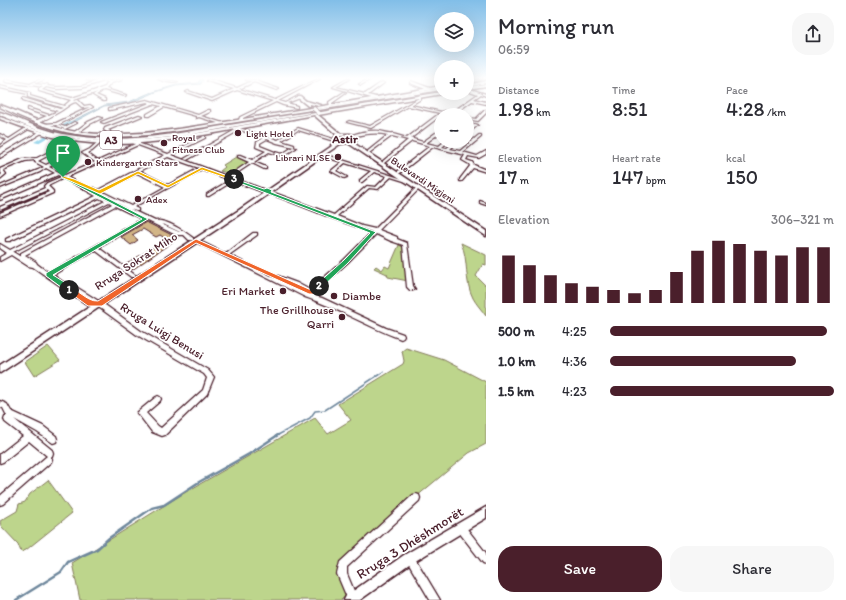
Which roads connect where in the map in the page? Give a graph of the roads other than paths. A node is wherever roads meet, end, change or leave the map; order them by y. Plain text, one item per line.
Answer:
1 (2, 107) edge
2 (49, 107) edge
3 (64, 107) edge
4 (93, 107) edge
5 (119, 107) edge
6 (142, 107) edge
7 (161, 107) edge
8 (166, 107) edge
9 (264, 107) edge
10 (291, 107) edge
11 (302, 107) tunnel mouth
12 (310, 107) edge
13 (325, 107) edge
14 (339, 107) edge
15 (356, 107) edge
16 (405, 107) edge
17 (417, 107) edge
18 (110, 109) dead end
19 (296, 109) junction
20 (29, 110) dead end
21 (59, 110) junction
22 (209, 111) dead end
23 (314, 111) junction
24 (334, 111) junction
25 (434, 111) edge
26 (0, 112) edge
27 (486, 112) edge
28 (148, 115) dead end
29 (49, 116) junction
30 (140, 116) dead end
31 (71, 117) junction
32 (197, 117) junction
33 (302, 117) junction
34 (0, 118) edge
35 (100, 118) dead end
36 (206, 119) junction
37 (474, 119) edge
38 (241, 120) junction
39 (325, 120) junction
40 (434, 121) edge
41 (36, 122) junction
42 (103, 122) dead end
43 (349, 122) dead end
44 (221, 123) junction
45 (249, 125) junction
46 (45, 126) junction
47 (202, 127) junction
48 (238, 128) junction
49 (27, 129) junction
50 (53, 131) junction
51 (197, 131) junction
52 (247, 131) junction
53 (371, 131) junction
54 (72, 133) junction
55 (392, 134) junction
56 (0, 135) edge
57 (434, 135) edge
58 (103, 136) junction
59 (480, 136) dead end
60 (204, 137) dead end
61 (340, 137) junction
62 (266, 138) junction
63 (410, 139) junction
64 (9, 140) junction
65 (351, 140) junction
66 (70, 141) junction
67 (155, 141) junction
68 (100, 142) junction
69 (133, 142) junction
70 (278, 142) junction
71 (424, 142) junction
72 (139, 144) junction
73 (433, 145) joint
74 (0, 146) edge
75 (444, 148) edge
76 (448, 149) joint
77 (268, 151) junction
78 (369, 152) junction
79 (461, 152) junction
80 (486, 152) edge
81 (467, 154) junction
82 (171, 155) junction
83 (321, 155) junction
84 (0, 156) edge
85 (239, 156) dead end
86 (62, 158) dead end
87 (38, 159) junction
88 (186, 159) junction
89 (98, 162) junction
90 (252, 162) junction
91 (344, 162) junction
92 (384, 162) junction
93 (472, 166) junction
94 (46, 168) junction
95 (202, 168) junction
96 (266, 168) dead end
97 (372, 171) junction
98 (486, 171) edge
99 (137, 172) junction
100 (399, 172) junction
101 (57, 174) junction
102 (390, 176) junction
103 (63, 177) junction
104 (345, 177) dead end
105 (0, 178) edge
106 (233, 178) junction
107 (461, 180) dead end
108 (361, 181) dead end
109 (407, 181) junction
110 (0, 187) edge
111 (168, 187) junction
112 (48, 188) junction
113 (418, 188) junction
114 (267, 191) junction
115 (97, 194) junction
116 (208, 195) dead end
117 (0, 199) edge
118 (108, 201) junction
119 (115, 204) junction
120 (130, 208) junction
121 (0, 209) edge
122 (0, 215) edge
123 (334, 217) junction
124 (146, 219) junction
125 (486, 229) edge
126 (372, 230) junction
127 (184, 234) junction
128 (255, 234) dead end
129 (486, 234) edge
130 (8, 240) dead end
131 (194, 240) junction
132 (0, 246) edge
133 (95, 248) junction
134 (11, 253) junction
135 (228, 254) junction
136 (0, 259) edge
137 (34, 265) junction
138 (48, 275) junction
139 (133, 276) junction
140 (412, 289) dead end
141 (309, 294) junction
142 (95, 303) junction
143 (402, 336) dead end
144 (0, 363) edge
145 (0, 369) edge
146 (158, 399) dead end
147 (0, 404) edge
148 (0, 412) edge
149 (8, 416) junction
150 (29, 436) junction
151 (53, 439) dead end
152 (0, 459) edge
153 (416, 498) dead end
154 (0, 501) edge
155 (486, 512) edge
156 (461, 528) junction
157 (410, 558) junction
158 (486, 560) edge
159 (351, 599) edge
160 (435, 600) edge

1 - 41 main road
2 - 21 street
3 - 21 street
4 - 31 street
5 - 18 street
6 - 42 street
7 - 28 street
8 - 32 street
9 - 38 street
10 - 19 street
11 - 19 main road
12 - 23 main road, Bulevardi Migjeni
13 - 23 main road
14 - 23 highway, A3
15 - 24 main road
16 - 53 street
17 - 25 street
19 - 23 main road
19 - 38 main road
20 - 29 street
21 - 29 street
22 - 32 street
23 - 24 main road
23 - 33 main road
23 - 39 main road, Bulevardi Migjeni
23 - 51 highway, A3
24 - 39 main road
26 - 50 highway, A3
27 - 37 street
29 - 41 street
30 - 58 street
31 - 46 street
31 - 50 street
32 - 36 street
33 - 39 main road
33 - 45 main road
34 - 49 main road
35 - 54 street
36 - 44 street
36 - 47 street
38 - 44 main road
38 - 51 highway
39 - 61 main road, Bulevardi Migjeni
40 - 63 street
41 - 46 main road
43 - 53 street
44 - 47 main road
45 - 48 main road
45 - 51 highway
45 - 52 street
46 - 50 main road
47 - 58 main road
48 - 52 street
48 - 67 main road
48 - 88 street
49 - 50 main road
49 - 64 street
50 - 51 highway, A3
50 - 54 main road
50 - 54 street
50 - 66 main road
50 - 84 street
52 - 62 street
53 - 55 street
53 - 65 street
54 - 58 main road
55 - 63 street
55 - 78 street
56 - 64 street
57 - 71 street
59 - 79 street
60 - 82 street
61 - 65 main road, Bulevardi Migjeni
61 - 65 main road, Bulevardi Migjeni
61 - 70 street
61 - 83 main road
62 - 70 street
62 - 77 street
63 - 71 street
63 - 92 street
64 - 74 street
65 - 78 main road, Bulevardi Migjeni
65 - 83 main road
65 - 109 main road, Bulevardi Migjeni
66 - 68 main road
66 - 87 street
67 - 69 main road
67 - 82 street
68 - 69 main road
68 - 89 street
69 - 72 street
70 - 77 street
71 - 73 street
72 - 82 street
72 - 89 street
73 - 100 street
75 - 76 street
76 - 79 street
77 - 90 street
78 - 92 main road, Bulevardi Migjeni
79 - 81 street
80 - 81 street
81 - 93 street
82 - 88 street
82 - 95 street
82 - 99 street
83 - 91 street
83 - 114 main road, Rruga Sokrat Miho
85 - 90 street
86 - 94 street
87 - 94 street
87 - 105 street
88 - 106 street
89 - 103 street
90 - 96 street
90 - 106 street
91 - 97 street
91 - 104 street
92 - 100 main road, Bulevardi Migjeni
93 - 98 street
93 - 107 street
94 - 101 street
94 - 110 street
95 - 106 street
95 - 111 street
97 - 102 street
97 - 108 street
99 - 111 street
99 - 115 street
100 - 125 main road, Bulevardi Migjeni
101 - 103 street
101 - 117 street
102 - 109 street
102 - 123 street
103 - 112 street
103 - 115 street
106 - 114 street
106 - 116 street
109 - 113 main road, Bulevardi Migjeni
111 - 120 street
112 - 121 street
112 - 122 street
113 - 126 street
113 - 129 main road, Bulevardi Migjeni
114 - 123 street
114 - 131 main road, Rruga Sokrat Miho
115 - 118 street
115 - 120 street
115 - 130 street
118 - 119 street
118 - 134 street
119 - 124 street
119 - 137 street
120 - 127 street
123 - 126 street
124 - 127 street
124 - 133 street
126 - 140 street
126 - 141 street
127 - 131 street
128 - 135 street
131 - 135 street
131 - 139 main road, Rruga Sokrat Miho
131 - 141 street
131 - 142 main road, Rruga Sokrat Miho
132 - 134 street
133 - 138 street
133 - 139 street
134 - 136 street
134 - 137 street
135 - 141 street
137 - 138 street, Rruga Luigj Benusi
138 - 142 street, Rruga Luigj Benusi
139 - 142 main road, Rruga Sokrat Miho
141 - 143 street
142 - 144 main road, Rruga Sokrat Miho
142 - 145 main road, Rruga Sokrat Miho
142 - 146 street, Rruga Luigj Benusi
147 - 149 street
148 - 149 street
149 - 150 street
149 - 151 street
150 - 152 street
150 - 154 street
153 - 159 street
155 - 156 main road, Rruga 3 Dhëshmorët
156 - 157 main road, Rruga 3 Dhëshmorët
156 - 158 street
157 - 159 main road, Rruga 3 Dhëshmorët
157 - 160 street

